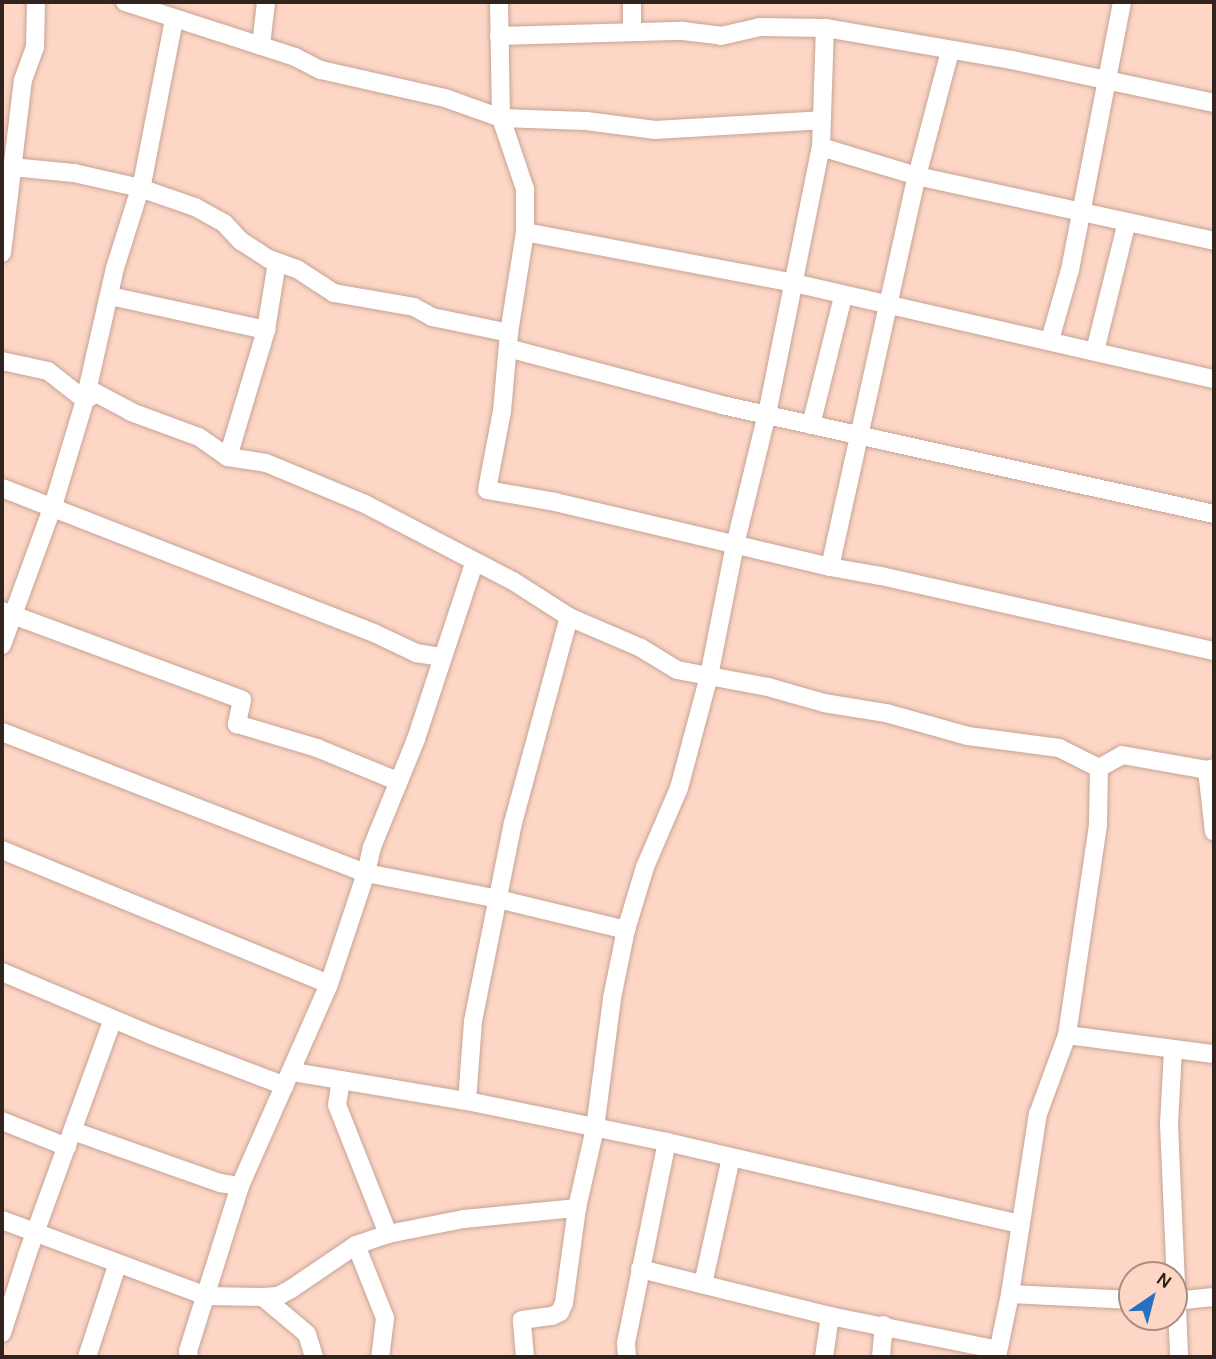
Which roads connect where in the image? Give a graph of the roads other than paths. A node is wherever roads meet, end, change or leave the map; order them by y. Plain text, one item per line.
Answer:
1 (36, 2) edge
2 (125, 2) edge
3 (266, 2) edge
4 (499, 2) edge
5 (632, 2) edge
6 (1122, 2) edge
7 (174, 20) junction
8 (825, 28) junction
9 (632, 32) junction
10 (499, 36) junction
11 (261, 46) junction
12 (950, 51) junction
13 (1106, 81) junction
14 (1214, 103) edge
15 (501, 118) junction
16 (821, 120) junction
17 (821, 147) junction
18 (9, 155) edge
19 (917, 176) junction
20 (140, 188) junction
21 (1080, 211) junction
22 (1127, 222) junction
23 (525, 232) junction
24 (1214, 241) edge
25 (2, 248) edge
26 (277, 262) junction
27 (794, 284) junction
28 (110, 296) junction
29 (843, 297) junction
30 (889, 307) junction
31 (266, 330) junction
32 (508, 340) junction
33 (1050, 340) junction
34 (1095, 351) junction
35 (2, 361) edge
36 (1214, 379) edge
37 (85, 400) junction
38 (767, 414) junction
39 (811, 425) junction
40 (858, 435) junction
41 (228, 457) junction
42 (2, 488) edge
43 (53, 506) junction
44 (1214, 514) edge
45 (735, 545) junction
46 (474, 564) junction
47 (830, 567) junction
48 (8, 613) edge
49 (569, 617) junction
50 (2, 645) edge
51 (1214, 651) edge
52 (442, 657) junction
53 (709, 677) junction
54 (2, 732) edge
55 (1099, 768) junction
56 (1211, 769) edge
57 (397, 781) junction
58 (1214, 832) edge
59 (2, 850) edge
60 (366, 873) junction
61 (498, 899) junction
62 (626, 930) junction
63 (2, 972) edge
64 (329, 984) junction
65 (113, 1019) junction
66 (1067, 1035) junction
67 (1173, 1050) junction
68 (1214, 1054) edge
69 (289, 1079) junction
70 (341, 1080) junction
71 (467, 1101) junction
72 (2, 1121) edge
73 (595, 1129) junction
74 (70, 1139) junction
75 (667, 1142) junction
76 (731, 1158) junction
77 (240, 1186) junction
78 (577, 1208) junction
79 (2, 1220) edge
80 (1020, 1224) junction
81 (37, 1233) junction
82 (388, 1234) junction
83 (356, 1245) junction
84 (1174, 1261) edge
85 (117, 1266) junction
86 (640, 1269) junction
87 (703, 1284) junction
88 (1010, 1294) junction
89 (205, 1296) junction
90 (263, 1297) junction
91 (1214, 1297) edge
92 (1118, 1299) edge
93 (1188, 1300) edge
94 (830, 1316) junction
95 (884, 1325) junction
96 (1178, 1331) edge
97 (2, 1333) edge
98 (997, 1354) edge
99 (87, 1357) edge
100 (189, 1357) edge
101 (314, 1357) edge
102 (380, 1357) edge
103 (525, 1357) edge
104 (627, 1357) edge
105 (824, 1357) edge
106 (881, 1357) edge
107 (1179, 1357) edge

1 - 18 street
2 - 7 street
3 - 11 street
4 - 10 street
5 - 9 street
6 - 13 street
7 - 11 street
7 - 20 street
8 - 9 street
8 - 12 street
8 - 16 street
9 - 10 street
10 - 15 street
11 - 15 street
12 - 13 street
12 - 19 street
13 - 14 street
13 - 21 street
15 - 16 street
15 - 23 street
16 - 17 street
17 - 19 street
17 - 27 street
18 - 20 street
18 - 25 street
19 - 21 street
19 - 30 street
20 - 26 street
20 - 28 street
21 - 22 street
21 - 33 street
22 - 24 street
22 - 34 street
23 - 27 street
23 - 32 street
26 - 31 street
26 - 32 street
27 - 29 street
27 - 38 street
28 - 31 street
28 - 37 street
29 - 30 street
29 - 39 street
30 - 33 street
30 - 40 street
31 - 41 street
32 - 38 street
32 - 45 street
33 - 34 street
34 - 36 street
35 - 37 street
37 - 41 street
37 - 43 street
38 - 39 street
38 - 45 street
39 - 40 street
40 - 44 street
40 - 47 street
41 - 46 street
42 - 43 street
43 - 48 street
43 - 52 street
45 - 47 street
45 - 53 street
46 - 49 street
46 - 52 street
47 - 51 street
48 - 50 street
48 - 57 street
49 - 53 street
49 - 61 street
52 - 57 street
53 - 55 street
53 - 62 street
54 - 60 street
55 - 56 street
55 - 66 street
56 - 58 street
57 - 60 street
59 - 64 street
60 - 61 street
60 - 64 street
61 - 62 street
61 - 71 street
62 - 73 street
63 - 65 street
64 - 69 street
65 - 69 street
65 - 74 street
66 - 67 street
66 - 80 street
67 - 68 street
67 - 84 street
69 - 70 street
69 - 77 street
70 - 71 street
70 - 82 street
71 - 73 street
72 - 74 street
73 - 75 street
73 - 78 street
74 - 77 street
74 - 81 street
75 - 76 street
75 - 86 street
76 - 80 street
76 - 87 street
77 - 89 street
78 - 82 street
78 - 103 street
79 - 81 street
80 - 88 street
81 - 85 street
81 - 97 street
82 - 83 street
83 - 90 street
83 - 102 street
85 - 89 street
85 - 99 street
86 - 87 street
86 - 104 street
87 - 94 street
88 - 92 street
88 - 98 street
89 - 90 street
89 - 100 street
90 - 101 street
91 - 93 street
94 - 95 street
94 - 105 street
95 - 98 street
95 - 106 street
96 - 107 street

